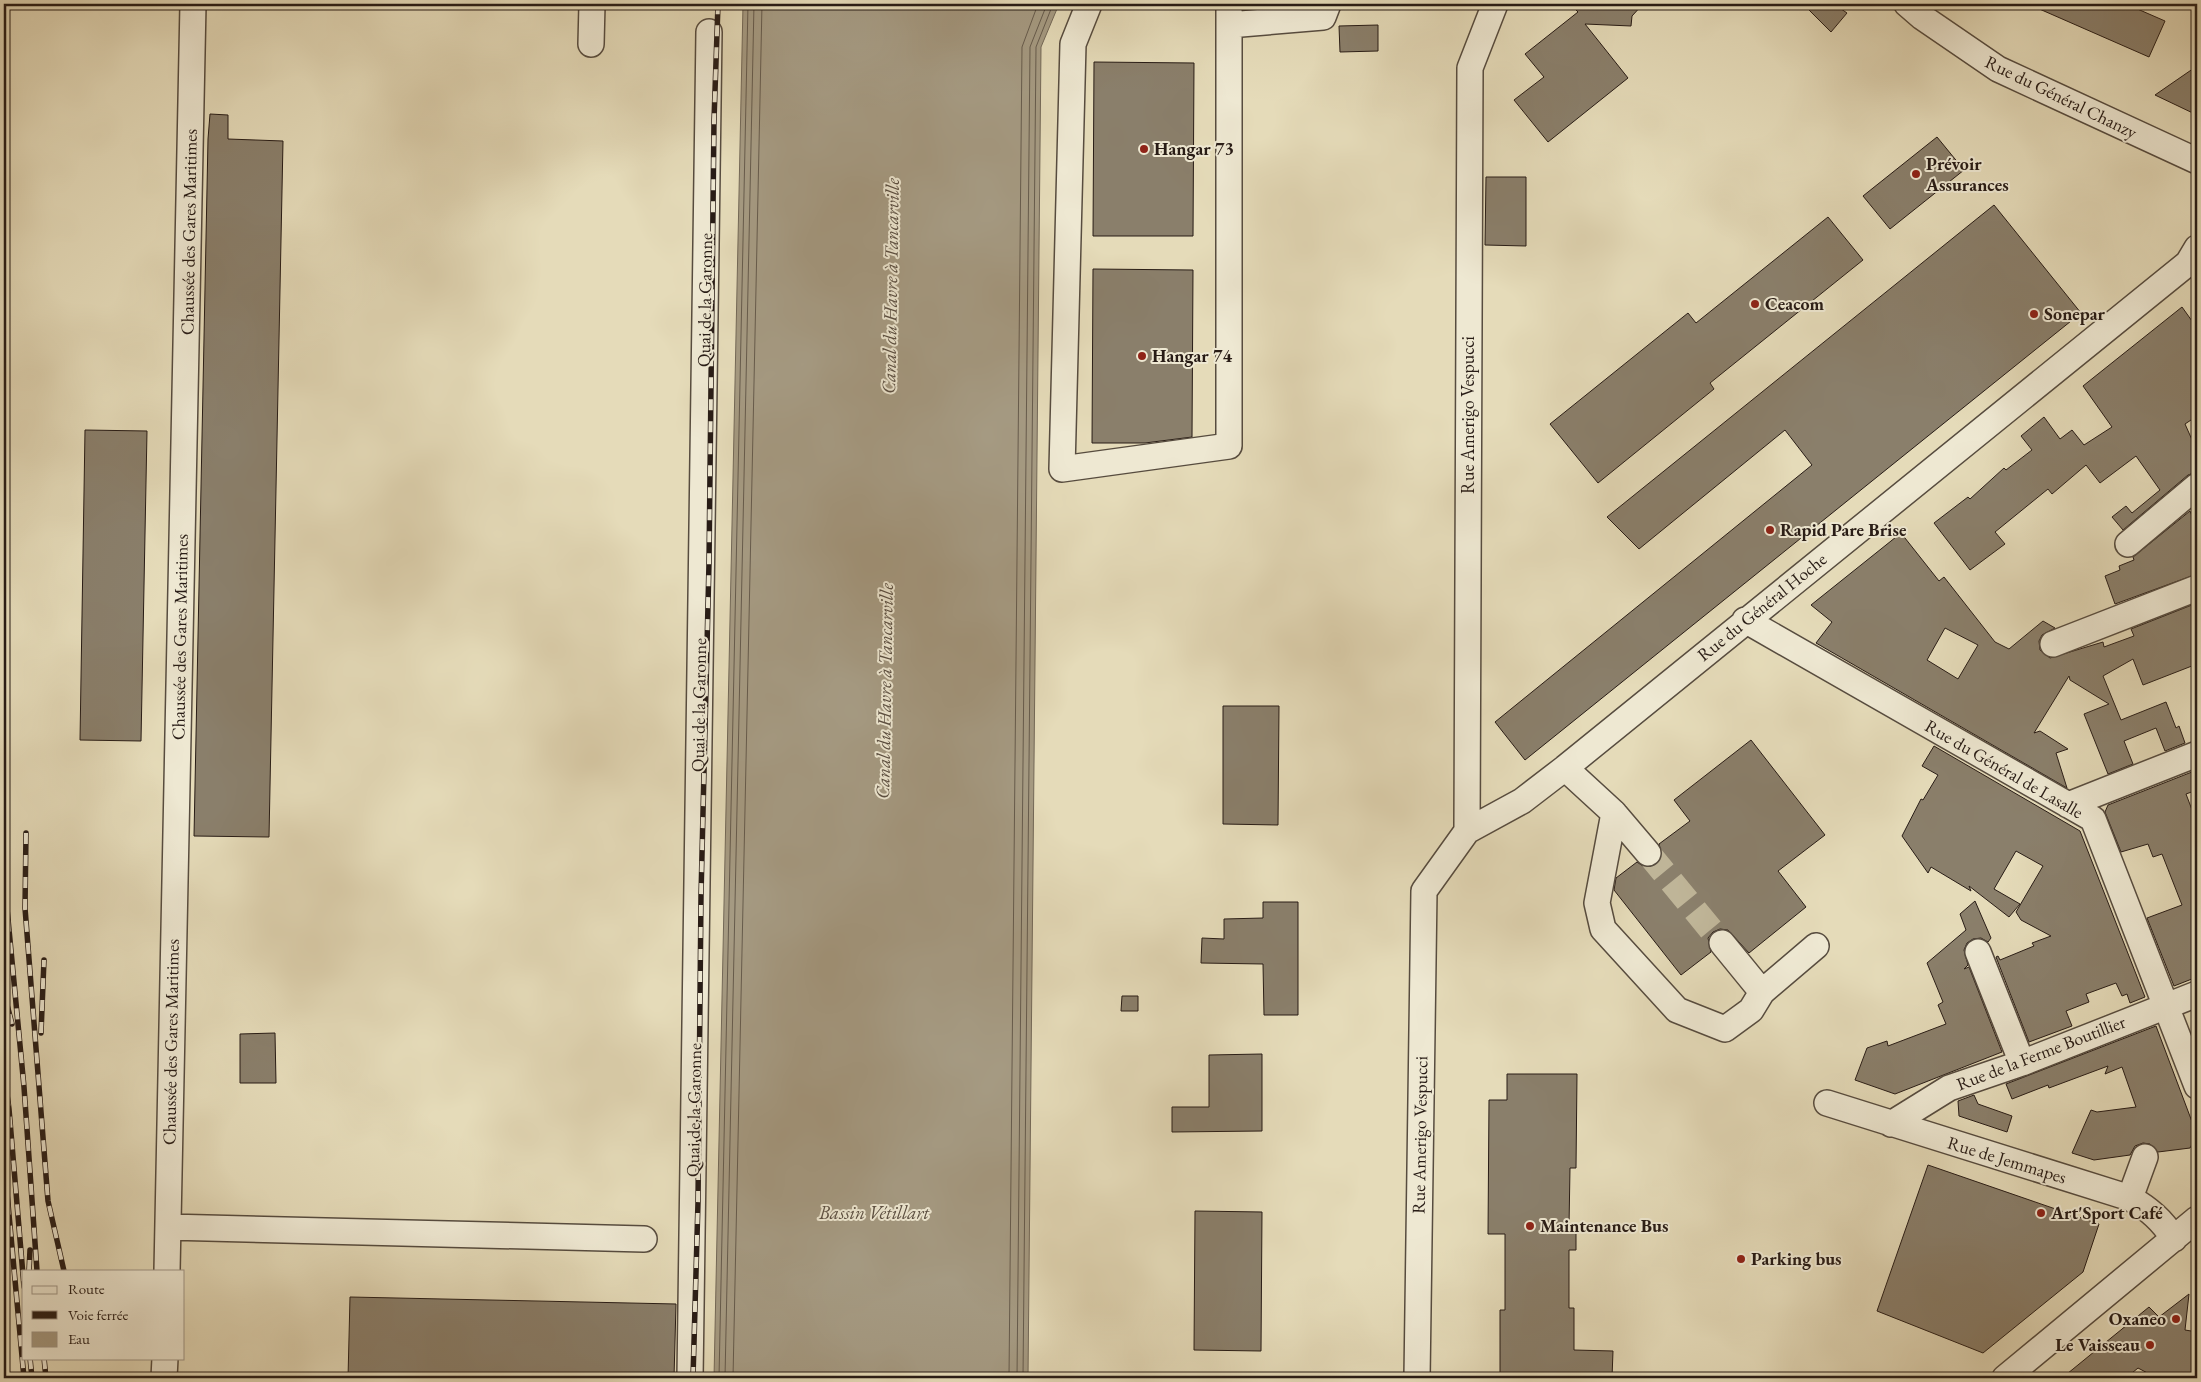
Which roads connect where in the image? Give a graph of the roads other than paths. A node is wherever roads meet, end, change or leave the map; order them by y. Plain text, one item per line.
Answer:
1 (193, 4) edge
2 (592, 4) edge
3 (1089, 4) edge
4 (1328, 4) edge
5 (1495, 4) edge
6 (1907, 4) edge
7 (1229, 15) edge
8 (709, 32) dead end
9 (591, 44) dead end
10 (2197, 161) edge
11 (2197, 248) edge
12 (2196, 490) edge
13 (2128, 544) dead end
14 (2197, 588) edge
15 (1745, 620) junction
16 (2053, 644) dead end
17 (2197, 754) edge
18 (1565, 768) junction
19 (2068, 805) junction
20 (1614, 813) junction
21 (1466, 831) junction
22 (1648, 853) tunnel mouth
23 (1424, 891) joint
24 (1722, 943) tunnel mouth
25 (1816, 946) dead end
26 (1978, 952) dead end
27 (1762, 992) junction
28 (2197, 994) edge
29 (2166, 1006) junction
30 (2022, 1063) junction
31 (2197, 1086) edge
32 (1827, 1103) dead end
33 (1891, 1124) junction
34 (2145, 1157) dead end
35 (2130, 1198) junction
36 (2197, 1219) edge
37 (168, 1227) junction
38 (2186, 1237) edge
39 (644, 1239) dead end
40 (167, 1270) edge
41 (165, 1360) edge
42 (164, 1378) edge
43 (690, 1378) edge
44 (1417, 1378) edge
45 (2005, 1378) edge

1 - 37 street, Chaussée des Gares Maritimes
2 - 9 street
3 - 7 street
4 - 7 street
5 - 21 street, Rue Amerigo Vespucci
6 - 10 street, Rue du Général Chanzy
8 - 43 street, Quai de la Garonne
11 - 15 street, Rue du Général Hoche
12 - 13 street
14 - 16 street
15 - 18 street, Rue du Général Hoche
15 - 19 street, Rue du Général de Lasalle
17 - 19 street
18 - 20 street
18 - 21 street, Rue du Général Hoche
19 - 29 street, Rue du Général de Lasalle
20 - 22 street
20 - 27 street
21 - 23 street, Rue du Général Hoche
23 - 44 street, Rue Amerigo Vespucci
24 - 27 street
25 - 27 street
26 - 30 street
28 - 29 street, Rue de la Ferme Boutillier
29 - 30 street, Rue de la Ferme Boutillier
29 - 31 street, Rue du Général de Lasalle
30 - 33 street, Rue de la Ferme Boutillier
32 - 33 street, Rue de Jemmapes
33 - 35 street, Rue de Jemmapes
34 - 35 street
35 - 38 street, Rue de Jemmapes
36 - 38 street
37 - 39 street
37 - 40 street, Chaussée des Gares Maritimes
38 - 45 street
41 - 42 street

